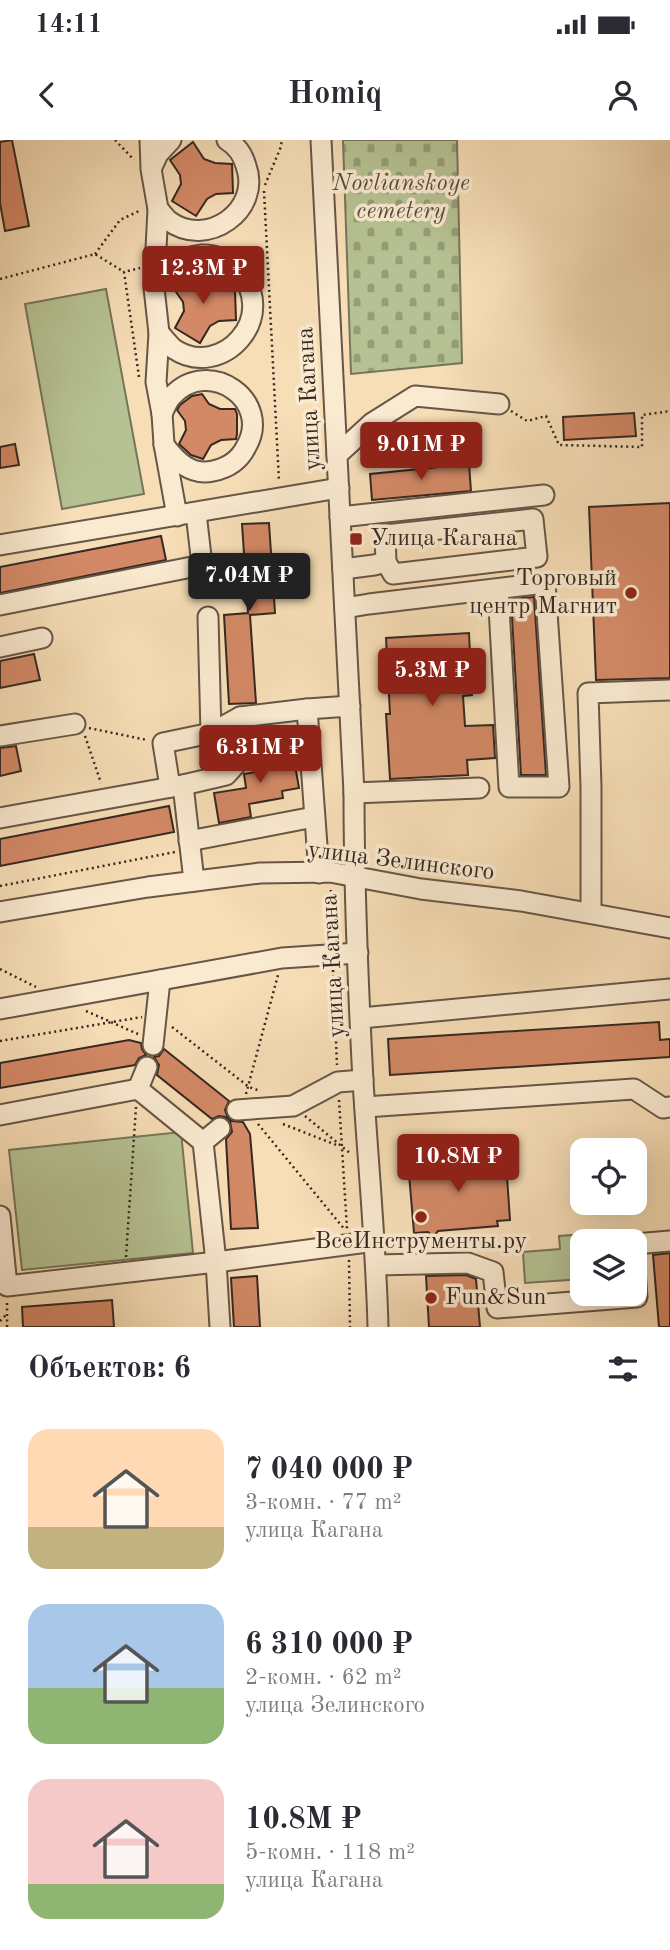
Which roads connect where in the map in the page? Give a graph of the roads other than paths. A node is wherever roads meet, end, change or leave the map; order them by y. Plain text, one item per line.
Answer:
1 (150, 140) edge
2 (171, 140) edge
3 (227, 140) edge
4 (321, 140) edge
5 (151, 169) junction
6 (158, 206) junction
7 (154, 288) junction
8 (159, 333) junction
9 (499, 404) road end
10 (162, 414) junction
11 (164, 444) junction
12 (337, 456) junction
13 (339, 488) junction
14 (544, 495) dead end
15 (187, 514) junction
16 (340, 517) junction
17 (0, 545) edge
18 (386, 562) junction
19 (343, 569) junction
20 (498, 589) junction
21 (0, 605) edge
22 (345, 608) junction
23 (208, 617) dead end
24 (42, 638) dead end
25 (0, 646) edge
26 (670, 690) edge
27 (350, 706) junction
28 (307, 709) junction
29 (240, 718) junction
30 (75, 724) dead end
31 (212, 733) junction
32 (0, 736) edge
33 (176, 786) junction
34 (479, 788) dead end
35 (354, 793) junction
36 (314, 817) junction
37 (0, 818) edge
38 (190, 845) junction
39 (319, 873) junction
40 (354, 876) junction
41 (194, 881) junction
42 (0, 912) edge
43 (591, 913) junction
44 (670, 928) edge
45 (358, 953) junction
46 (160, 980) junction
47 (670, 989) edge
48 (0, 1009) edge
49 (361, 1018) junction
50 (153, 1043) road end
51 (147, 1067) dead end
52 (363, 1080) junction
53 (138, 1089) junction
54 (365, 1107) junction
55 (670, 1107) edge
56 (0, 1115) edge
57 (245, 1115) road end
58 (220, 1128) dead end
59 (203, 1142) junction
60 (0, 1216) edge
61 (375, 1241) junction
62 (670, 1241) edge
63 (647, 1243) edge
64 (216, 1262) junction
65 (376, 1265) junction
66 (570, 1302) edge
67 (220, 1327) edge
68 (378, 1327) edge

1 - 5 street
2 - 5 street
3 - 6 street
4 - 12 street, улица Кагана
5 - 6 street
6 - 7 street
7 - 8 street
7 - 8 street
8 - 10 street
9 - 12 street
10 - 11 street
10 - 11 street
11 - 15 street
12 - 13 street, улица Кагана
13 - 15 street
13 - 16 street, улица Кагана
14 - 16 street
15 - 17 street
15 - 21 street
16 - 19 street, улица Кагана
18 - 18 street
18 - 19 street
19 - 22 street, улица Кагана
20 - 20 street
20 - 22 street
22 - 27 street, улица Кагана
23 - 31 street
24 - 25 street
26 - 43 street
27 - 28 street
27 - 35 street, улица Кагана
28 - 29 street
28 - 36 street
29 - 31 street
29 - 33 street
30 - 32 street
31 - 33 street
33 - 37 street
33 - 38 street
34 - 35 street
35 - 40 street, улица Кагана
36 - 38 street
36 - 39 street
38 - 41 street
39 - 40 street, улица Зелинского
39 - 41 street, улица Зелинского
40 - 43 street, улица Зелинского
40 - 45 street, улица Кагана
41 - 42 street, улица Зелинского
43 - 44 street, улица Зелинского
45 - 46 street
45 - 49 street, улица Кагана
46 - 48 street
46 - 50 street
47 - 49 street
49 - 52 street, улица Кагана
51 - 53 street
52 - 54 street, улица Кагана
52 - 57 street
53 - 56 street
53 - 59 street
54 - 55 street
54 - 61 street, улица Кагана
58 - 59 street
59 - 64 street
60 - 64 street
61 - 64 street
61 - 65 street, улица Кагана
62 - 63 street
64 - 67 street
65 - 66 street
65 - 68 street, улица Кагана

